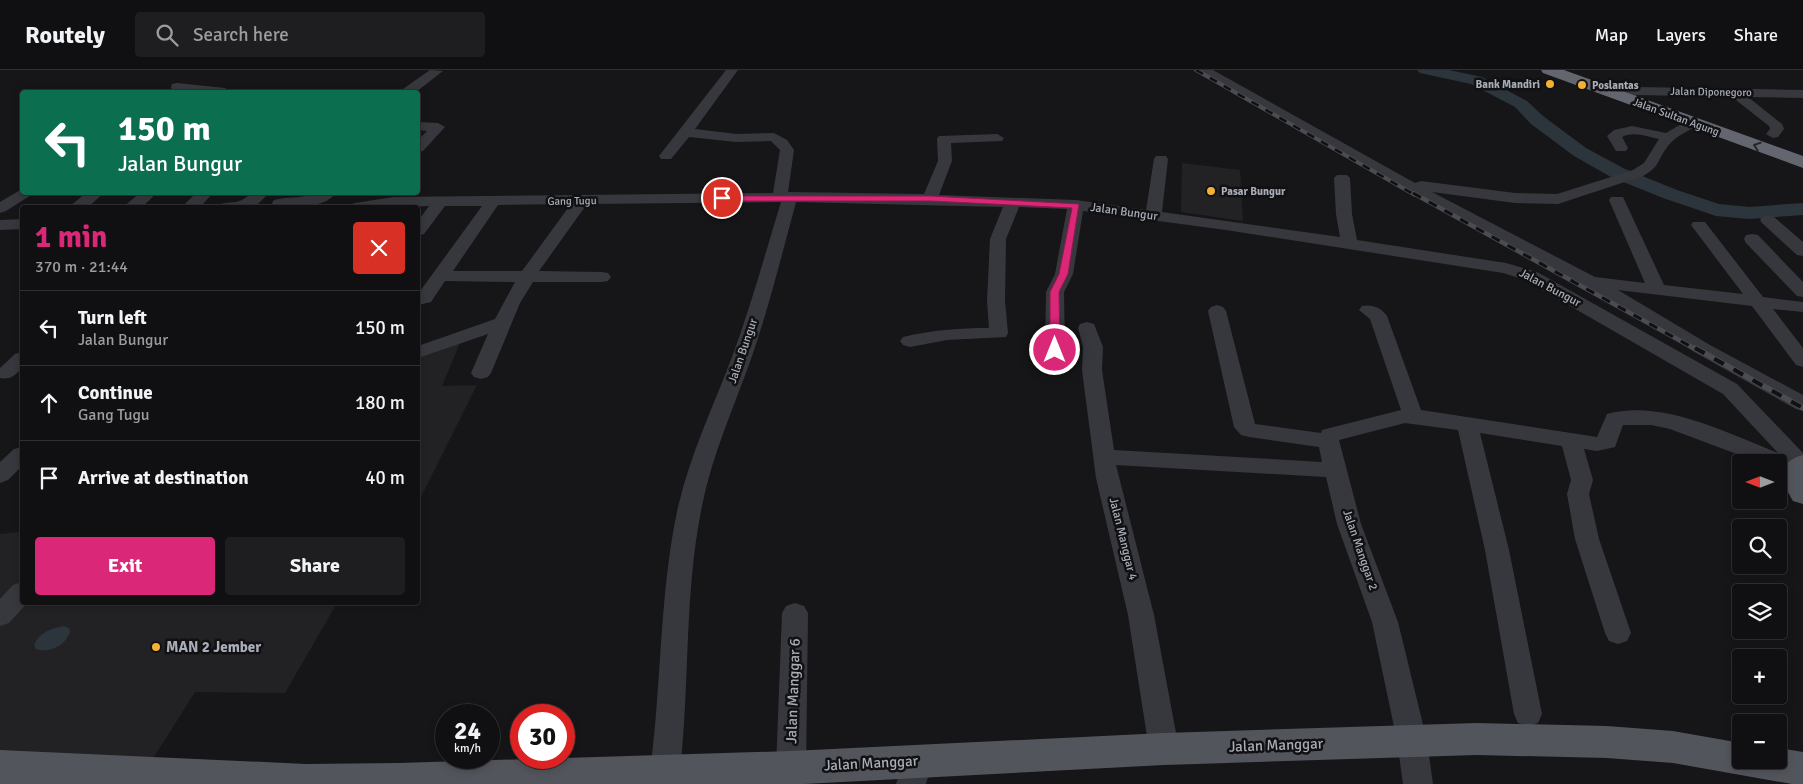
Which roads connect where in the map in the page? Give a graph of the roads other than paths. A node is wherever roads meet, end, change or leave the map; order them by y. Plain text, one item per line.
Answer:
1 (732, 70) edge
2 (1204, 70) edge
3 (1549, 70) edge
4 (437, 71) edge
5 (177, 87) dead end
6 (206, 90) edge
7 (411, 90) edge
8 (1734, 92) junction
9 (1803, 94) edge
10 (1621, 96) junction
11 (1693, 123) junction
12 (420, 126) edge
13 (685, 133) junction
14 (1773, 134) dead end
15 (1667, 137) junction
16 (997, 138) dead end
17 (420, 146) edge
18 (1621, 148) dead end
19 (666, 156) dead end
20 (1161, 159) dead end
21 (1803, 162) edge
22 (1342, 178) dead end
23 (1401, 182) junction
24 (24, 195) edge
25 (94, 195) edge
26 (147, 195) edge
27 (204, 195) edge
28 (259, 195) edge
29 (327, 195) edge
30 (334, 195) edge
31 (785, 197) junction
32 (930, 198) junction
33 (1617, 200) dead end
34 (581, 201) junction
35 (440, 202) junction
36 (492, 202) junction
37 (1013, 202) junction
38 (280, 203) dead end
39 (80, 205) edge
40 (134, 205) edge
41 (192, 205) edge
42 (247, 205) edge
43 (344, 205) edge
44 (390, 205) edge
45 (1076, 206) junction
46 (0, 208) edge
47 (1153, 216) junction
48 (1768, 220) dead end
49 (20, 224) edge
50 (0, 226) edge
51 (1699, 226) dead end
52 (420, 228) edge
53 (1752, 239) dead end
54 (1349, 243) junction
55 (1803, 251) edge
56 (528, 275) junction
57 (440, 276) junction
58 (602, 276) dead end
59 (1589, 281) junction
60 (1657, 289) junction
61 (1803, 292) edge
62 (420, 299) edge
63 (1758, 302) junction
64 (1803, 307) edge
65 (1368, 310) dead end
66 (1218, 311) dead end
67 (502, 323) junction
68 (1087, 328) dead end
69 (910, 341) dead end
70 (1055, 350) dead end
71 (420, 351) edge
72 (1803, 361) edge
73 (481, 373) dead end
74 (1803, 404) edge
75 (1409, 416) junction
76 (1467, 424) junction
77 (1572, 440) junction
78 (1328, 441) junction
79 (20, 456) edge
80 (1104, 457) junction
81 (1336, 470) junction
82 (1793, 470) edge
83 (0, 475) edge
84 (20, 594) edge
85 (795, 613) dead end
86 (0, 616) edge
87 (1618, 633) dead end
88 (1528, 714) dead end
89 (1412, 741) junction
90 (1164, 749) junction
91 (1732, 758) edge
92 (1787, 766) edge
93 (0, 767) edge
94 (791, 768) junction
95 (1803, 769) edge
96 (665, 771) junction
97 (915, 772) edge
98 (604, 779) edge
99 (198, 780) edge
100 (397, 782) edge
101 (1418, 784) edge

1 - 13 street
2 - 23 street
3 - 10 highway, Jalan Sultan Agung
4 - 7 street
5 - 6 street
8 - 9 street, Jalan Diponegoro
8 - 10 street, Jalan Diponegoro
8 - 14 street
10 - 11 highway, Jalan Sultan Agung
11 - 15 street
21 -> 11 highway, Jalan Sultan Agung
12 - 17 street
13 - 19 street
13 - 31 street
15 - 18 street
15 - 23 street
16 - 32 street
20 - 47 street
22 - 54 street
23 - 59 street
24 - 46 street
25 - 39 street
26 - 40 street
27 - 41 street
28 - 42 street
29 - 38 street
30 - 43 street
31 - 32 street, Jalan Bungur
31 - 34 street, Gang Tugu
31 - 96 street, Jalan Bungur
32 - 37 street, Jalan Bungur
33 - 60 street
34 - 36 street, Gang Tugu
34 - 56 street
35 - 36 street, Gang Tugu
35 - 44 street, Gang Tugu
35 - 52 street
36 - 57 street
37 - 45 street, Jalan Bungur
37 - 69 street
45 - 47 street, Jalan Bungur
45 - 70 street
47 - 54 street, Jalan Bungur
48 - 55 street
49 - 50 street
51 - 63 street
53 - 61 street
54 - 82 street, Jalan Bungur
56 - 57 street
56 - 58 street
56 - 67 street
57 - 62 street
59 - 60 street
59 - 74 street
60 - 63 street
63 - 64 street
63 - 72 street
65 - 75 street
66 - 78 street
67 - 71 street
67 - 73 street
68 - 80 street, Jalan Manggar 4
75 - 76 street
75 - 78 street
76 - 77 street
76 - 88 street
77 - 82 street
77 - 87 street
78 - 81 street, Jalan Manggar 2
79 - 83 street
80 - 81 street
80 - 90 street, Jalan Manggar 4
81 - 89 street, Jalan Manggar 2
84 - 86 street
85 - 94 street, Jalan Manggar 6
89 - 90 main road, Jalan Manggar
89 - 91 main road, Jalan Manggar
89 - 101 street, Jalan Manggar 2
90 - 97 main road, Jalan Manggar
92 - 95 main road
93 - 99 main road, Jalan Manggar
94 - 96 main road, Jalan Manggar
94 - 97 main road, Jalan Manggar
96 - 98 main road, Jalan Manggar
98 - 100 main road, Jalan Manggar
99 - 100 main road, Jalan Manggar

